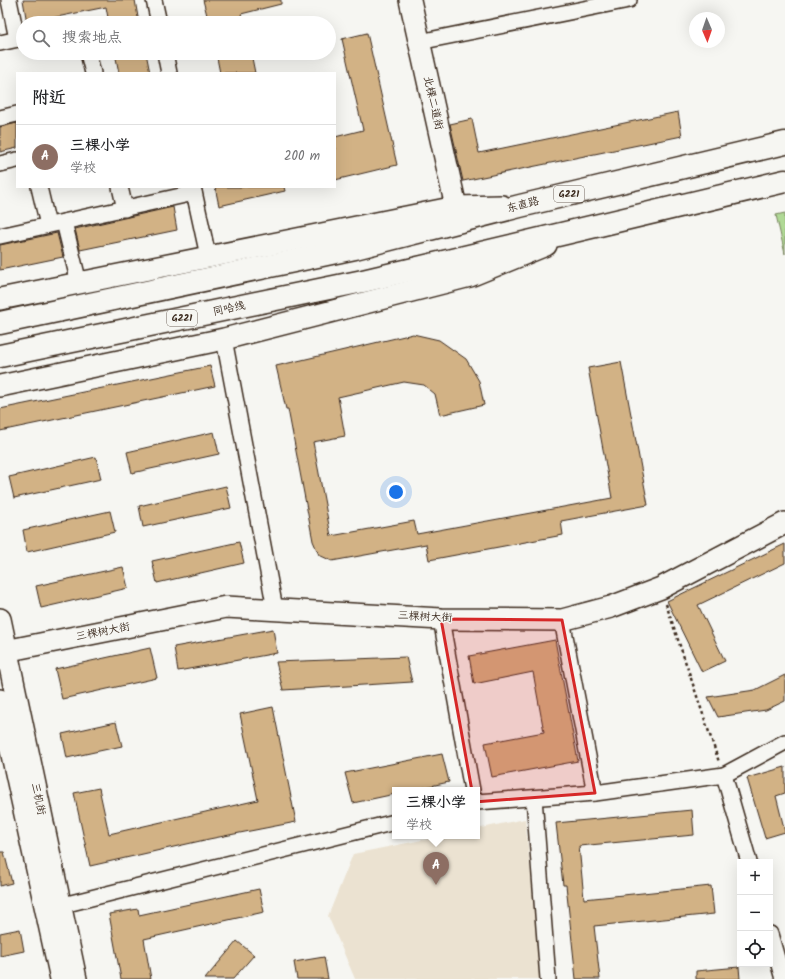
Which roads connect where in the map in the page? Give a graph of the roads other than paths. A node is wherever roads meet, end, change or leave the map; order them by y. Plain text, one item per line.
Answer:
1 (9, 0) edge
2 (154, 0) edge
3 (410, 0) edge
4 (629, 0) edge
5 (157, 16) edge
6 (16, 25) edge
7 (16, 40) edge
8 (419, 42) junction
9 (0, 43) edge
10 (90, 60) edge
11 (166, 60) edge
12 (93, 72) edge
13 (169, 72) edge
14 (16, 114) edge
15 (0, 118) edge
16 (785, 143) edge
17 (16, 160) edge
18 (0, 164) edge
19 (785, 181) edge
20 (39, 188) edge
21 (120, 188) edge
22 (194, 190) edge
23 (456, 206) junction
24 (520, 206) junction
25 (125, 209) junction
26 (64, 222) junction
27 (48, 226) junction
28 (582, 230) junction
29 (0, 236) edge
30 (208, 256) junction
31 (79, 283) junction
32 (0, 299) edge
33 (0, 323) edge
34 (224, 339) junction
35 (0, 356) edge
36 (0, 386) edge
37 (785, 523) edge
38 (275, 609) junction
39 (0, 619) edge
40 (441, 619) junction
41 (562, 620) junction
42 (3, 652) edge
43 (0, 700) edge
44 (785, 742) edge
45 (724, 776) junction
46 (471, 787) edge
47 (595, 792) junction
48 (534, 798) junction
49 (480, 802) edge
50 (392, 823) edge
51 (748, 859) edge
52 (53, 907) junction
53 (773, 944) edge
54 (60, 979) edge
55 (76, 979) edge
56 (548, 979) edge
57 (783, 979) edge

1 - 6 street
2 - 5 street
3 - 8 main road, 北棵二道街
4 - 8 street
7 - 9 street
8 - 23 main road, 北棵二道街
10 - 12 street
11 - 13 street
14 - 15 street
16 - 24 highway, 东直路 / G221
17 - 18 street
19 - 28 highway, G221
20 - 27 street
21 - 25 street
22 - 25 street
22 - 30 street
23 - 24 main road
23 - 30 main road
24 - 33 highway, 东直路 / G221
25 - 26 street
26 - 27 street
26 - 31 street
27 - 29 street
28 - 34 main road
28 - 35 highway, 同哈线 / G221
30 - 31 main road
31 - 32 main road
34 - 36 main road
34 - 38 street
37 - 41 main road, 三棵树大街
38 - 40 main road, 三棵树大街
38 - 42 main road, 三棵树大街
39 - 42 main road, 三机街
40 - 41 main road, 三棵树大街
40 - 46 street
41 - 47 street
42 - 52 main road, 三机街
43 - 52 main road, 三机街
44 - 45 street
45 - 47 street
45 - 51 street
47 - 48 street
48 - 49 street
48 - 56 street
50 - 52 street
52 - 54 main road, 三机街
52 - 55 main road, 三机街
53 - 57 street

